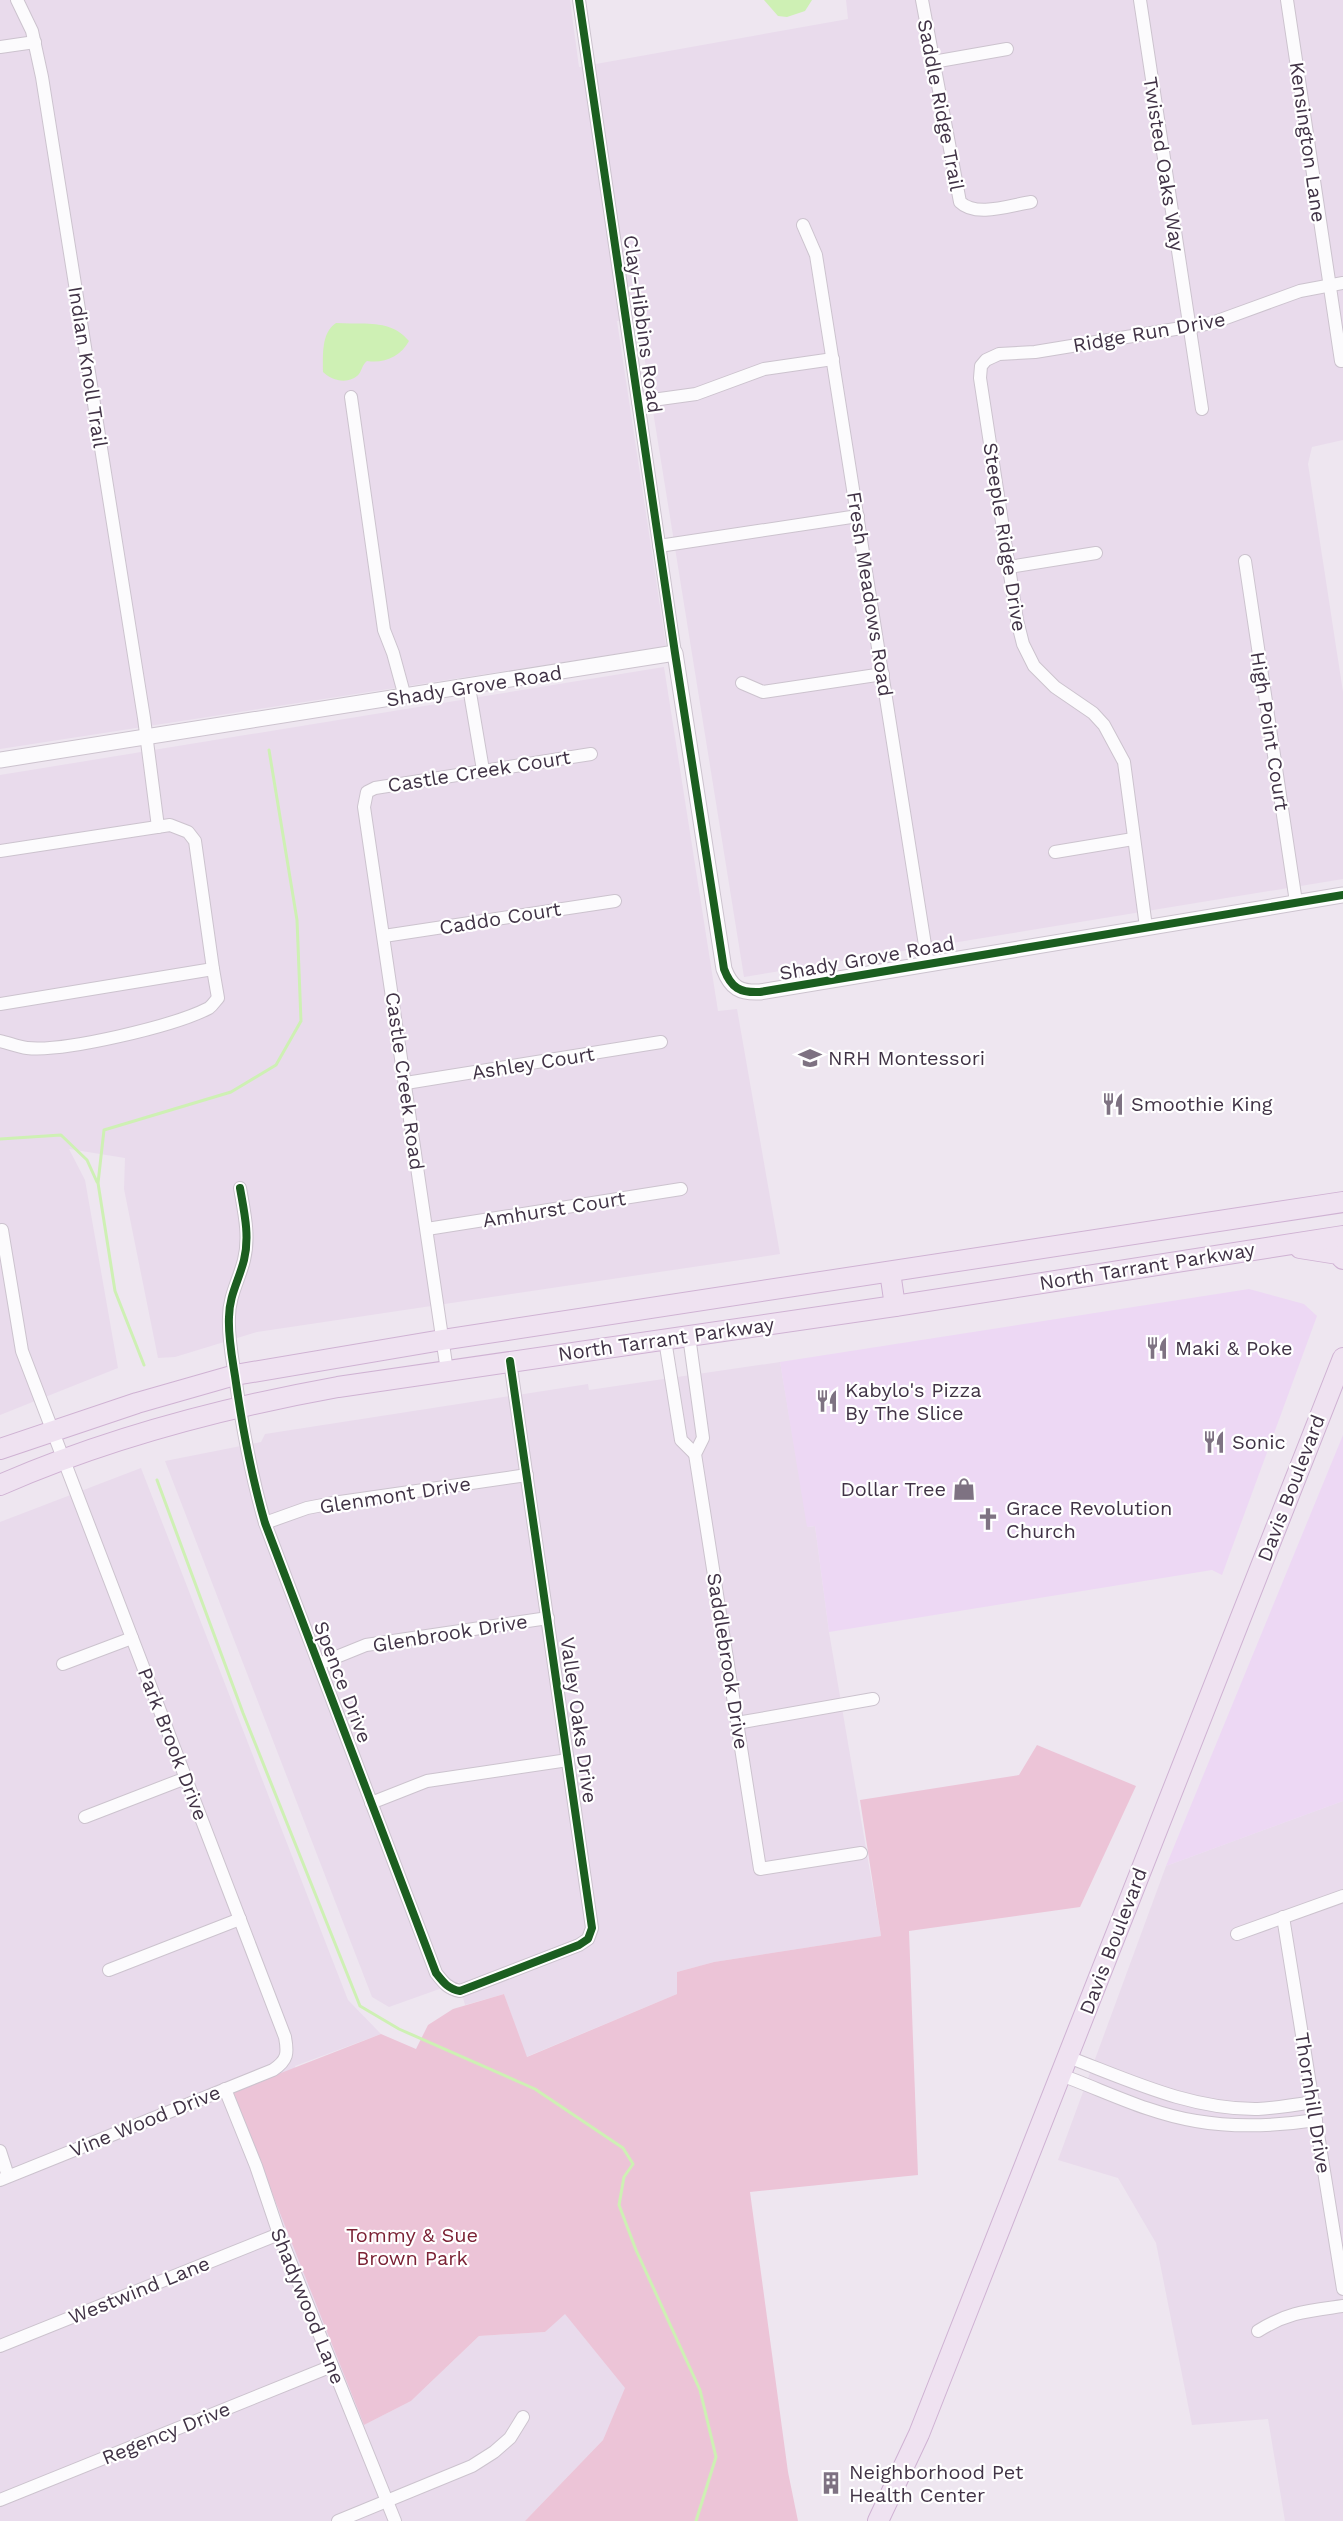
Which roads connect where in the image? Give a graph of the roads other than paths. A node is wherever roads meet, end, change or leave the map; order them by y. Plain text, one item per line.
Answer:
1 (17, 0) edge
2 (579, 0) edge
3 (922, 0) edge
4 (1140, 0) edge
5 (1287, 0) edge
6 (35, 42) junction
7 (0, 47) edge
8 (1007, 49) dead end
9 (933, 62) junction
10 (1031, 202) dead end
11 (803, 225) dead end
12 (1343, 283) edge
13 (1330, 285) junction
14 (1189, 327) junction
15 (833, 359) junction
16 (986, 360) joint
17 (1341, 361) dead end
18 (351, 397) dead end
19 (638, 402) junction
20 (1202, 409) dead end
21 (858, 516) junction
22 (659, 546) junction
23 (1096, 553) dead end
24 (1245, 561) dead end
25 (1010, 567) junction
26 (675, 653) junction
27 (883, 674) junction
28 (742, 683) dead end
29 (469, 687) junction
30 (405, 697) junction
31 (145, 737) junction
32 (591, 754) dead end
33 (0, 760) edge
34 (483, 770) junction
35 (368, 792) joint
36 (158, 827) junction
37 (1133, 839) junction
38 (0, 851) edge
39 (1055, 852) dead end
40 (1343, 895) edge
41 (615, 901) dead end
42 (1296, 902) junction
43 (1146, 927) junction
44 (384, 936) junction
45 (928, 964) junction
46 (213, 969) junction
47 (0, 1004) edge
48 (0, 1041) edge
49 (661, 1042) dead end
50 (406, 1083) junction
51 (240, 1188) dead end
52 (681, 1189) dead end
53 (1343, 1202) edge
54 (427, 1229) junction
55 (2, 1230) dead end
56 (1343, 1236) edge
57 (1280, 1245) junction
58 (1343, 1259) edge
59 (890, 1272) junction
60 (896, 1306) junction
61 (616, 1315) junction
62 (689, 1336) junction
63 (442, 1340) junction
64 (665, 1340) junction
65 (1343, 1358) edge
66 (510, 1362) junction
67 (447, 1371) junction
68 (235, 1375) junction
69 (698, 1405) junction
70 (239, 1407) junction
71 (676, 1409) junction
72 (55, 1430) junction
73 (0, 1449) edge
74 (695, 1454) junction
75 (65, 1459) junction
76 (527, 1475) junction
77 (0, 1485) edge
78 (265, 1523) junction
79 (548, 1618) junction
80 (132, 1638) junction
81 (63, 1664) dead end
82 (319, 1664) junction
83 (873, 1699) dead end
84 (737, 1723) junction
85 (568, 1760) junction
86 (186, 1778) junction
87 (371, 1803) junction
88 (85, 1817) dead end
89 (861, 1853) dead end
90 (1343, 1896) edge
91 (1283, 1917) junction
92 (240, 1919) junction
93 (1237, 1934) dead end
94 (109, 1970) dead end
95 (452, 1989) joint
96 (286, 2058) joint
97 (1064, 2066) junction
98 (225, 2090) junction
99 (1313, 2102) junction
100 (1316, 2121) junction
101 (0, 2151) edge
102 (4, 2178) edge
103 (279, 2234) junction
104 (1343, 2289) edge
105 (1343, 2306) edge
106 (1258, 2331) dead end
107 (0, 2346) edge
108 (332, 2366) junction
109 (523, 2416) dead end
110 (0, 2500) edge
111 (387, 2501) junction
112 (338, 2521) edge
113 (395, 2521) edge
114 (878, 2521) edge

1 - 6 street, Indian Knoll Trail
2 - 19 street, Clay-Hibbins Road
3 - 9 street, Saddle Ridge Trail
4 - 14 street, Twisted Oaks Way
5 - 13 street, Kensington Lane
6 - 7 street
6 - 31 street, Indian Knoll Trail
8 - 9 street
9 - 10 street, Saddle Ridge Trail
11 - 15 street, Fresh Meadows Road
12 - 13 street, Ridge Run Drive
13 - 14 street, Ridge Run Drive
13 - 17 street, Kensington Lane
14 - 16 street, Ridge Run Drive
14 - 20 street, Twisted Oaks Way
15 - 19 street
15 - 21 street, Fresh Meadows Road
16 - 25 street, Steeple Ridge Drive
18 - 30 street
19 - 22 street, Clay-Hibbins Road
21 - 22 street
21 - 27 street, Fresh Meadows Road
22 - 26 street, Clay-Hibbins Road
23 - 25 street
24 - 42 street, High Point Court
25 - 37 street, Steeple Ridge Drive
26 - 29 street, Shady Grove Road
26 - 45 street, Shady Grove Road
27 - 28 street
27 - 45 street, Fresh Meadows Road
29 - 30 street, Shady Grove Road
29 - 34 street
30 - 31 street, Shady Grove Road
31 - 33 street, Shady Grove Road
31 - 36 street, Indian Knoll Trail
32 - 34 street, Castle Creek Court
34 - 35 street, Castle Creek Court
35 - 44 street, Castle Creek Road
36 - 38 street
36 - 46 street
37 - 39 street
37 - 43 street, Steeple Ridge Drive
40 - 42 street, Shady Grove Road
41 - 44 street, Caddo Court
42 - 43 street, Shady Grove Road
43 - 45 street, Shady Grove Road
44 - 50 street, Castle Creek Road
46 - 47 street
46 - 48 street
49 - 50 street, Ashley Court
50 - 54 street, Castle Creek Road
51 - 68 street, Spence Drive
52 - 54 street, Amhurst Court
53 - 59 main road, North Tarrant Parkway
54 - 63 street, Castle Creek Road
55 - 72 street, Park Brook Drive
56 - 57 main road, North Tarrant Parkway
57 - 58 main road
57 - 60 main road, North Tarrant Parkway
59 - 60 main road
59 - 61 main road, North Tarrant Parkway
60 - 62 main road, North Tarrant Parkway
61 - 63 main road, North Tarrant Parkway
61 - 66 main road
62 - 64 main road, North Tarrant Parkway
62 - 69 street, Saddlebrook Drive
63 - 67 street, Castle Creek Road
63 - 68 main road, North Tarrant Parkway
64 - 66 main road, North Tarrant Parkway
64 - 71 street, Saddlebrook Drive
65 - 97 main road, Davis Boulevard
66 - 67 main road, North Tarrant Parkway
66 - 76 street, Valley Oaks Drive
67 - 70 main road, North Tarrant Parkway
68 - 70 street, Spence Drive
68 - 72 main road, North Tarrant Parkway
69 - 71 street
69 - 74 street, Saddlebrook Drive
70 - 75 main road, North Tarrant Parkway
70 - 78 street, Spence Drive
71 - 74 street, Saddlebrook Drive
72 - 73 main road, North Tarrant Parkway
72 - 75 street, Park Brook Drive
74 - 84 street, Saddlebrook Drive
75 - 77 main road, North Tarrant Parkway
75 - 80 street, Park Brook Drive
76 - 78 street, Glenmont Drive
76 - 79 street, Valley Oaks Drive
78 - 82 street, Spence Drive
79 - 82 street, Glenbrook Drive
79 - 85 street, Valley Oaks Drive
80 - 81 street
80 - 86 street, Park Brook Drive
82 - 87 street, Spence Drive
83 - 84 street
84 - 89 street, Saddlebrook Drive
85 - 87 street
85 - 95 street, Valley Oaks Drive
86 - 88 street
86 - 92 street, Park Brook Drive
87 - 95 street, Spence Drive
90 - 91 street
91 - 93 street
91 - 99 street, Thornhill Drive
92 - 94 street
92 - 96 street, Park Brook Drive
96 - 98 street, Vine Wood Drive
97 - 99 street
97 - 100 street
97 - 114 main road, Davis Boulevard
98 - 102 street, Vine Wood Drive
98 - 103 street, Shadywood Lane
99 - 100 street, Thornhill Drive
100 - 104 street, Thornhill Drive
101 - 102 street
103 - 107 street, Westwind Lane
103 - 108 street, Shadywood Lane
105 - 106 street
108 - 110 street, Regency Drive
108 - 111 street, Shadywood Lane
109 - 111 street
111 - 112 street
111 - 113 street, Shadywood Lane

